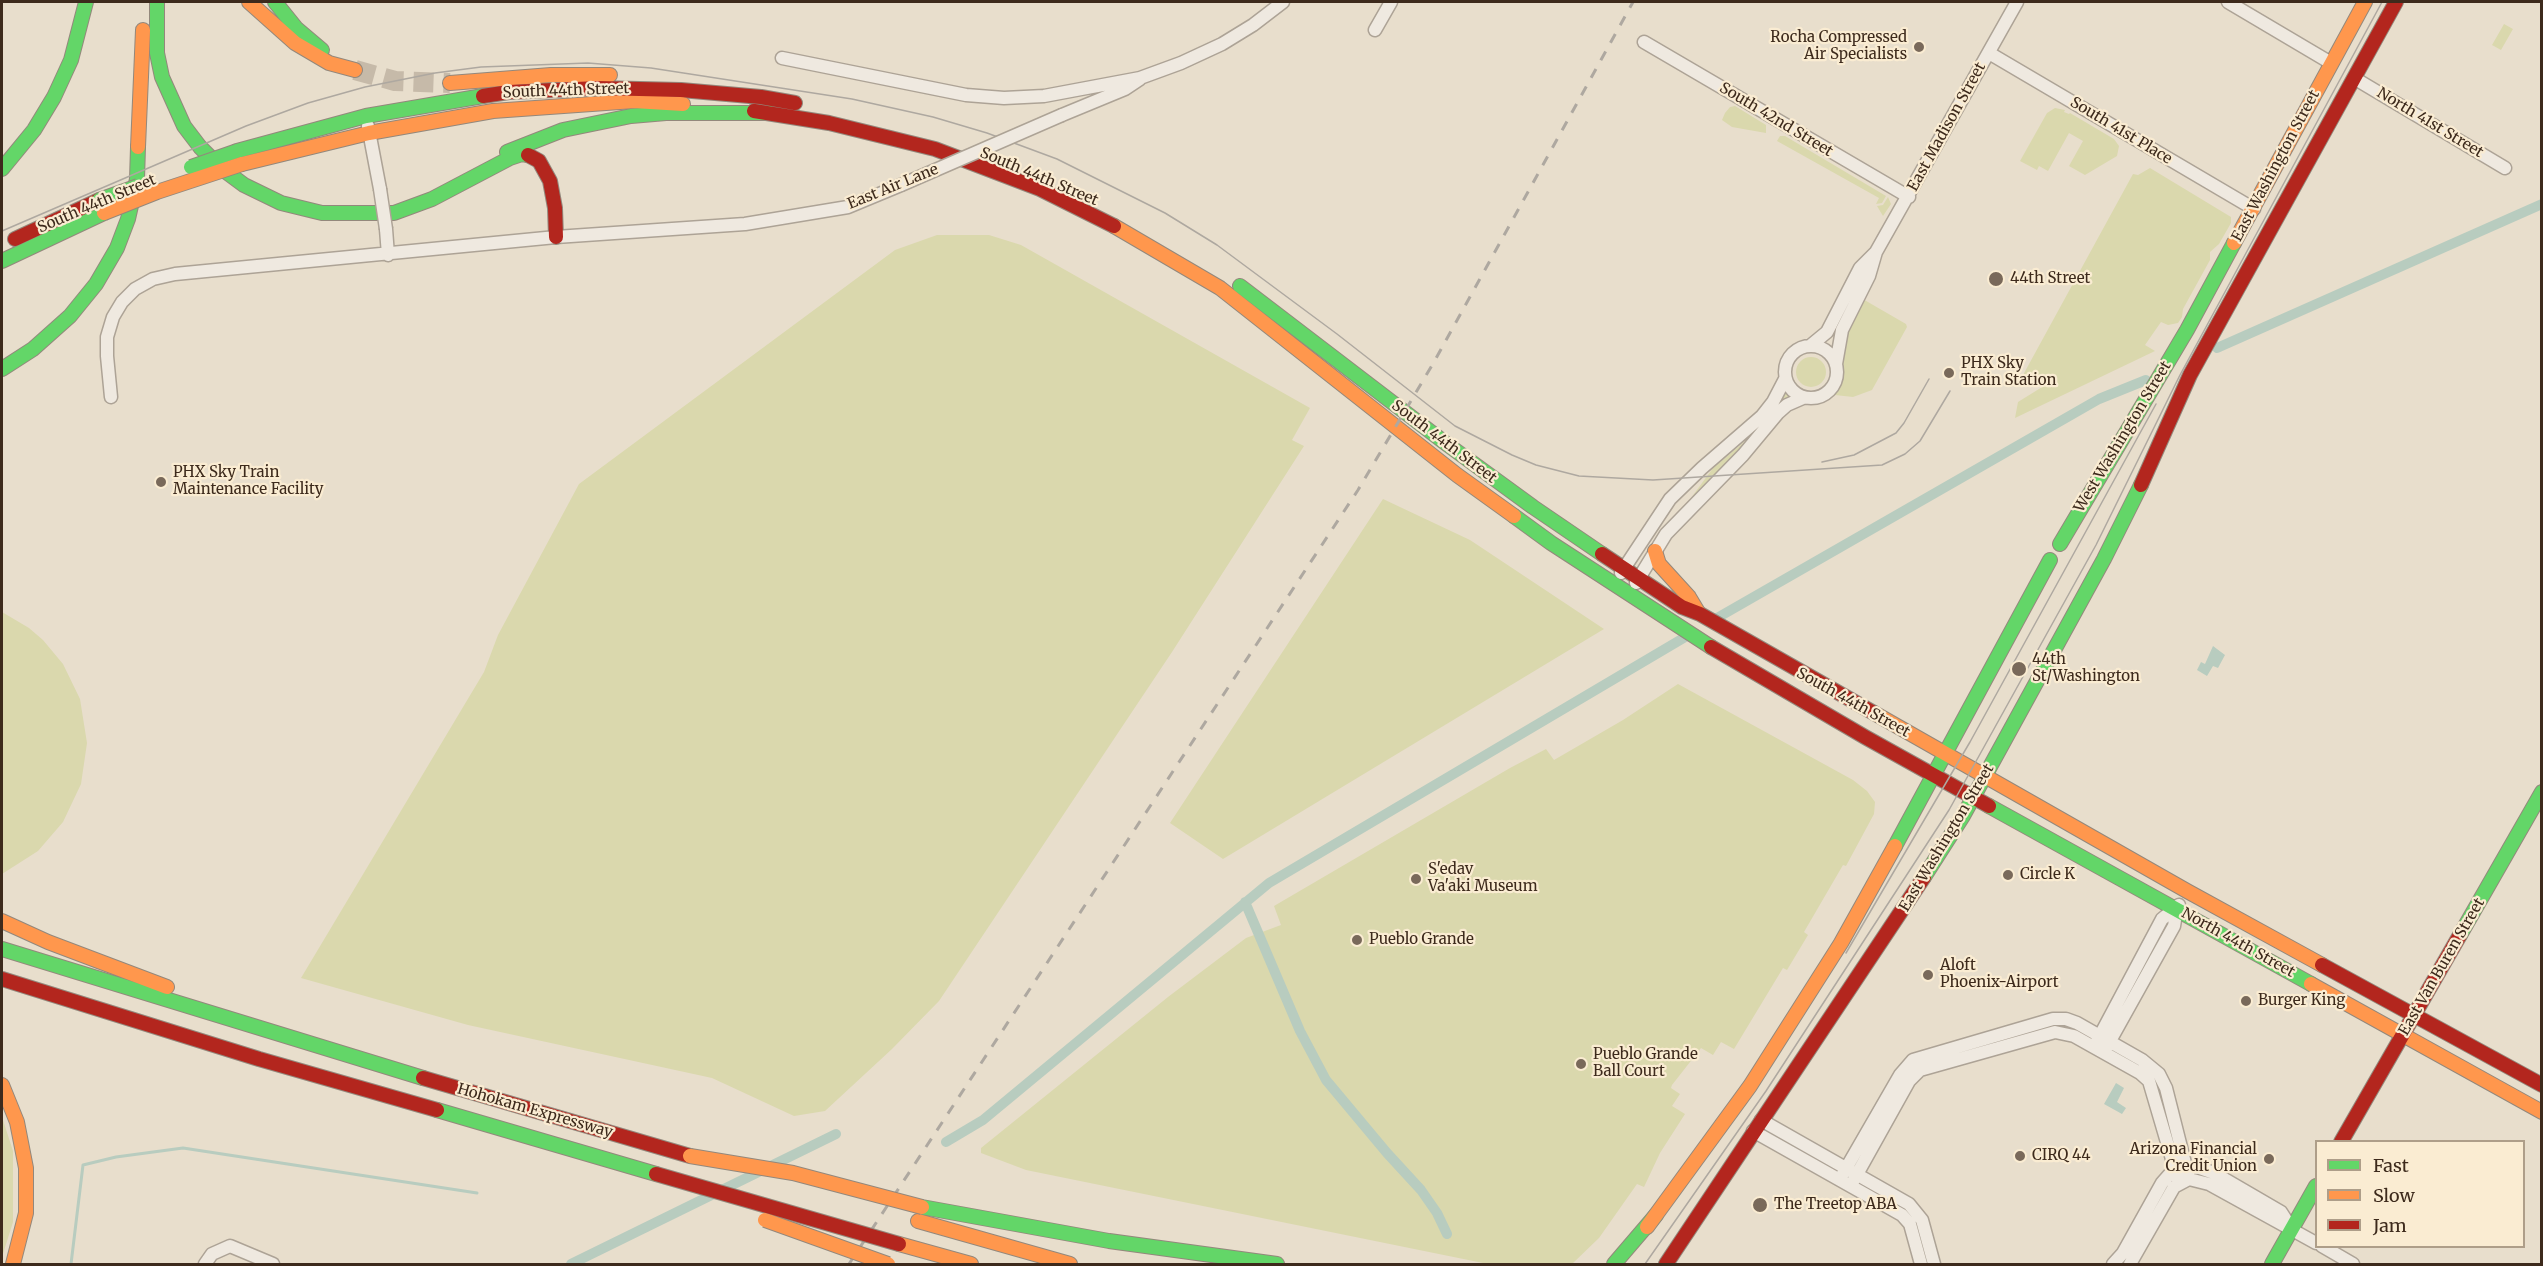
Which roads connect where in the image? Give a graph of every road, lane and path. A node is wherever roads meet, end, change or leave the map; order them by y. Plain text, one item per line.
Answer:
1 (86, 2) edge
2 (144, 2) edge
3 (157, 2) edge
4 (249, 2) edge
5 (275, 2) edge
6 (1283, 2) edge
7 (1391, 2) edge
8 (2017, 2) edge
9 (2228, 2) edge
10 (2365, 2) edge
11 (2396, 2) edge
12 (1375, 30) dead end
13 (1644, 42) dead end
14 (1989, 53) junction
15 (782, 58) dead end
16 (2331, 63) junction
17 (1140, 78) junction
18 (2354, 78) junction
19 (450, 83) tunnel mouth
20 (761, 97) junction
21 (769, 113) junction
22 (366, 116) junction
23 (369, 134) junction
24 (999, 158) dead end
25 (1021, 166) dead end
26 (2505, 168) dead end
27 (2, 170) edge
28 (1064, 185) dead end
29 (1909, 197) junction
30 (102, 207) junction
31 (2254, 209) junction
32 (360, 213) junction
33 (556, 237) junction
34 (2, 246) edge
35 (1876, 252) junction
36 (388, 255) junction
37 (2, 261) edge
38 (1212, 267) dead end
39 (2226, 309) joint
40 (65, 321) junction
41 (2187, 330) joint
42 (1810, 346) junction
43 (2, 360) edge
44 (1836, 364) junction
45 (2, 369) edge
46 (1785, 379) junction
47 (2184, 387) joint
48 (111, 397) dead end
49 (1803, 398) junction
50 (2060, 544) dead end
51 (1655, 551) junction
52 (2050, 560) dead end
53 (1623, 569) junction
54 (1638, 579) junction
55 (1614, 584) junction
56 (1629, 594) junction
57 (1700, 614) junction
58 (1944, 754) junction
59 (1933, 774) junction
60 (1985, 777) junction
61 (2541, 792) edge
62 (1974, 797) junction
63 (2187, 891) junction
64 (2177, 908) junction
65 (2, 921) edge
66 (2, 949) edge
67 (2, 979) edge
68 (2414, 1016) junction
69 (2404, 1035) junction
70 (2102, 1044) junction
71 (390, 1070) junction
72 (2, 1085) edge
73 (2541, 1085) edge
74 (2541, 1113) edge
75 (1757, 1125) junction
76 (2343, 1140) edge
77 (656, 1174) junction
78 (2182, 1175) junction
79 (1848, 1176) junction
80 (2315, 1188) edge
81 (920, 1214) junction
82 (1656, 1215) junction
83 (2292, 1229) junction
84 (2315, 1242) edge
85 (2325, 1248) edge
86 (13, 1264) edge
87 (205, 1264) edge
88 (273, 1264) edge
89 (888, 1264) edge
90 (971, 1264) edge
91 (1070, 1264) edge
92 (1277, 1264) edge
93 (1614, 1264) edge
94 (1622, 1264) edge
95 (1666, 1264) edge
96 (1921, 1264) edge
97 (1934, 1264) edge
98 (2114, 1264) edge
99 (2130, 1264) edge
100 (2272, 1264) edge
101 (2353, 1264) edge

1 - 27 main road
2 - 40 main road
3 - 32 main road
4 - 5 main road
6 - 17 street, East Air Lane
7 - 12 street
8 - 14 street, East Madison Street
9 - 16 street
10 - 16 main road, East Washington Street
11 - 18 main road, East Washington Street
13 - 29 street, South 42nd Street
14 - 29 street, East Madison Street
14 - 31 street, South 41st Place
15 - 17 street, East Air Lane
16 - 31 main road, East Washington Street
17 - 33 street, East Air Lane, bridge
18 - 26 street, North 41st Street
18 - 39 main road, East Washington Street
19 - 20 main road
20 - 22 main road, South 44th Street
20 - 24 main road, South 44th Street
21 - 23 main road, South 44th Street
21 - 32 main road
21 - 55 main road, South 44th Street
22 - 23 street
22 - 30 main road, South 44th Street, bridge
23 - 30 main road, South 44th Street, bridge
23 - 36 street, bridge
25 - 28 main road, South 44th Street
29 - 35 street, East Madison Street
30 - 34 main road, South 44th Street
30 - 37 main road, South 44th Street
31 - 41 main road, East Washington Street
32 - 33 main road
33 - 36 street, East Air Lane
35 - 42 street, East Madison Street
35 - 44 street, East Madison Street
36 - 48 street, East Air Lane
38 - 53 main road, South 44th Street
39 - 47 main road, West Washington Street
40 - 43 main road
40 - 45 main road
41 - 50 main road, West Washington Street
42 - 44 street
42 - 46 street
44 - 49 street
46 - 49 street
46 - 53 street
47 - 60 main road, East Washington Street
49 - 51 street
51 - 54 street
51 - 57 main road
52 - 58 main road
53 - 54 main road, South 44th Street
53 - 55 street
54 - 56 street
54 - 57 main road, South 44th Street
55 - 56 main road, South 44th Street
56 - 59 main road, South 44th Street
57 - 58 main road, South 44th Street
58 - 59 main road
58 - 60 main road, North 44th Street
59 - 62 main road, North 44th Street
59 - 82 main road
60 - 62 main road, East Washington Street
60 - 63 main road, North 44th Street
61 - 68 main road, East Van Buren Street
62 - 64 main road, North 44th Street
62 - 75 main road, East Washington Street
63 - 64 street
63 - 68 main road, North 44th Street
64 - 69 main road, North 44th Street
64 - 70 street
65 - 71 main road
66 - 71 main road, Hohokam Expressway
67 - 77 main road, Hohokam Expressway
68 - 69 main road, East Van Buren Street
68 - 73 main road, North 44th Street
69 - 74 main road, North 44th Street
69 - 76 main road, East Van Buren Street
70 - 78 street
70 - 79 street
71 - 81 main road, Hohokam Expressway, bridge
72 - 86 main road
75 - 79 street
75 - 95 main road, East Washington Street
77 - 89 main road, bridge
77 - 90 main road, Hohokam Expressway, bridge
78 - 83 street
78 - 98 street
78 - 99 street
79 - 96 street
79 - 97 street
80 - 83 main road
81 - 91 main road, Hohokam Expressway
81 - 92 main road
82 - 93 main road
82 - 94 main road
83 - 84 street
83 - 100 main road
85 - 101 street
87 - 88 street

